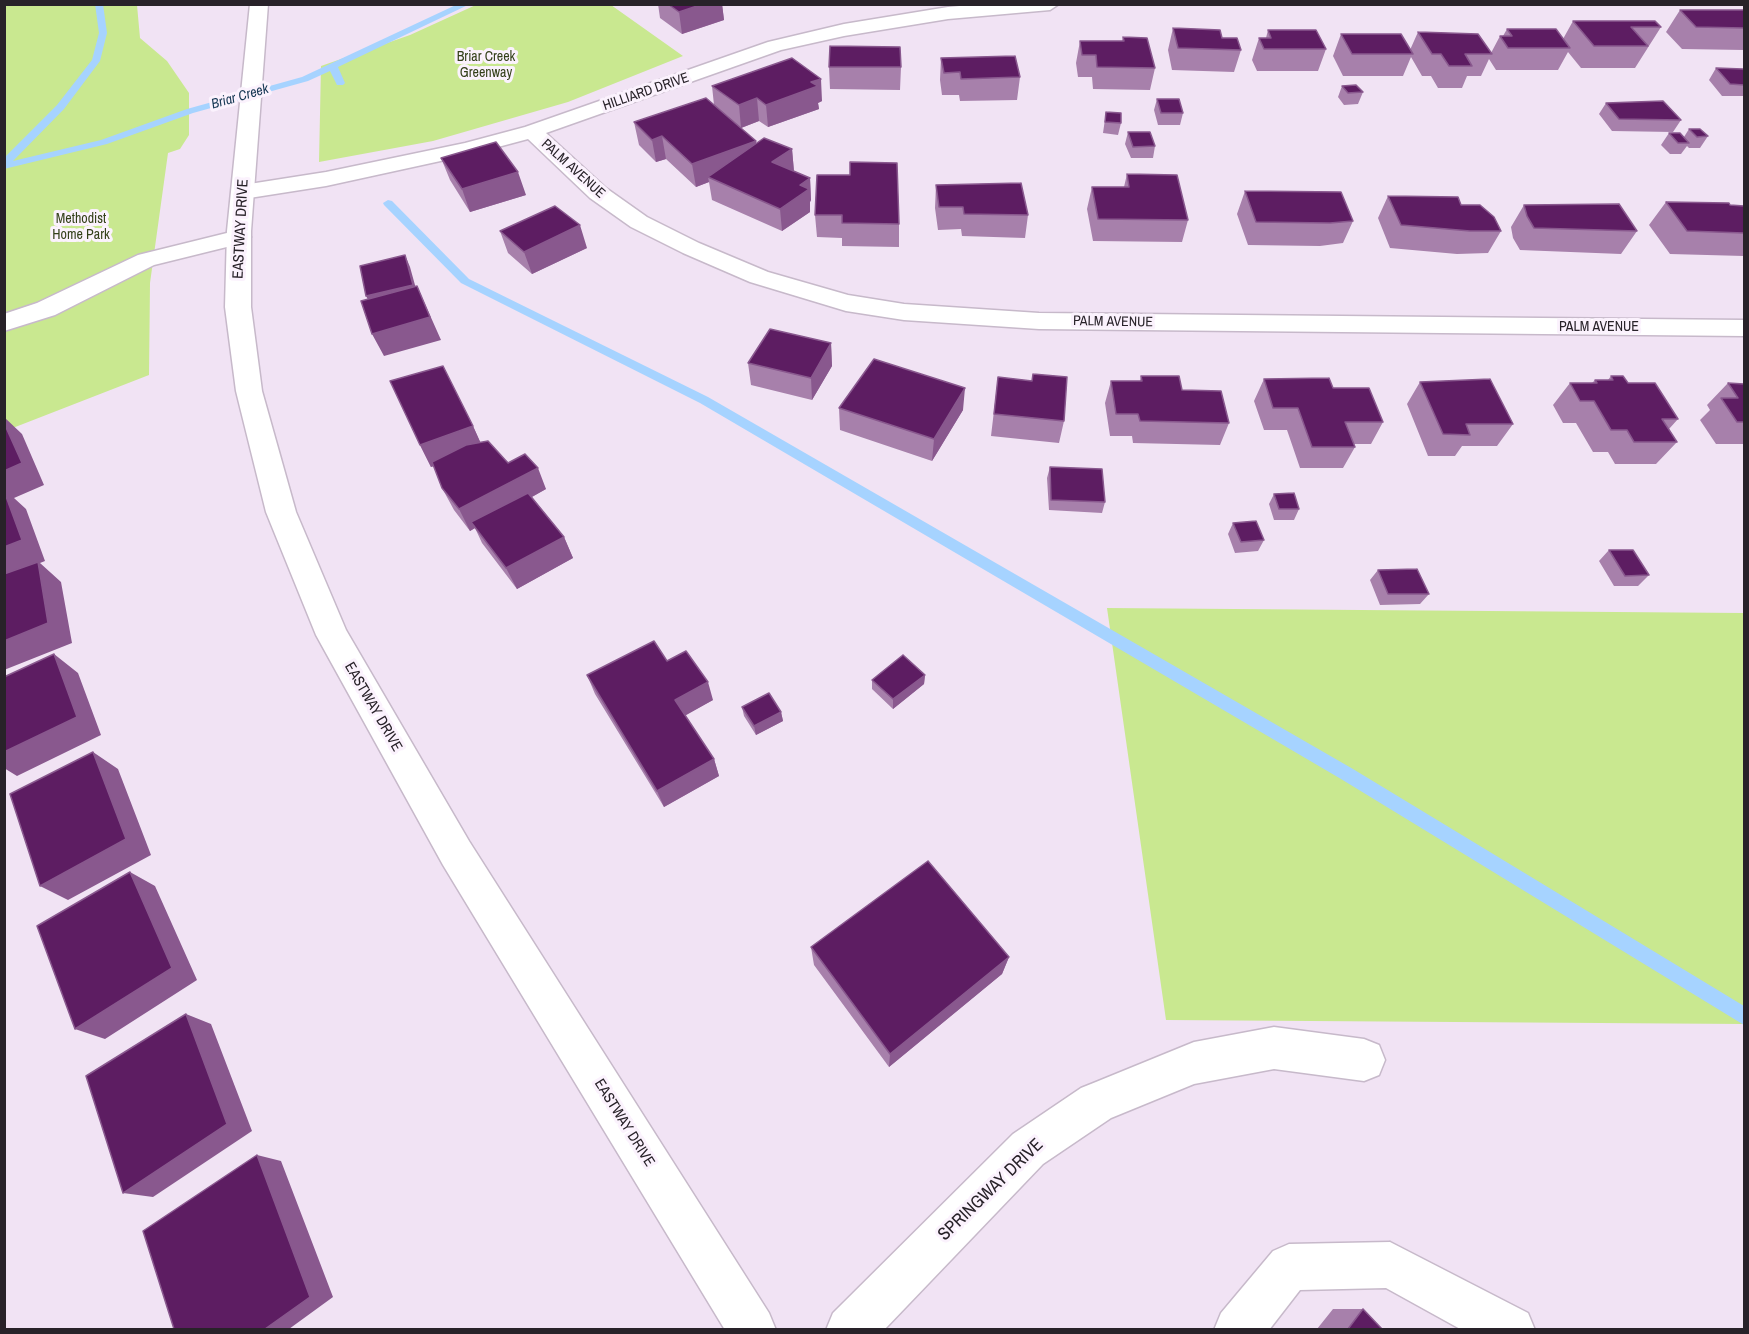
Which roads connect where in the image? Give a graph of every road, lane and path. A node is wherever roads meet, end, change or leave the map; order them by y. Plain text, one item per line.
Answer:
1 (259, 4) edge
2 (1050, 4) edge
3 (532, 131) junction
4 (243, 192) junction
5 (239, 237) junction
6 (4, 323) edge
7 (1744, 328) edge
8 (1364, 1060) dead end
9 (752, 1329) edge
10 (850, 1329) edge
11 (1238, 1329) edge
12 (1511, 1329) edge

1 - 4 street, EASTWAY DRIVE
2 - 3 street, HILLIARD DRIVE
3 - 4 street, HILLIARD DRIVE
3 - 7 street, PALM AVENUE
4 - 5 street, EASTWAY DRIVE
5 - 6 street
5 - 9 street, EASTWAY DRIVE
8 - 10 street, SPRINGWAY DRIVE
11 - 12 street

